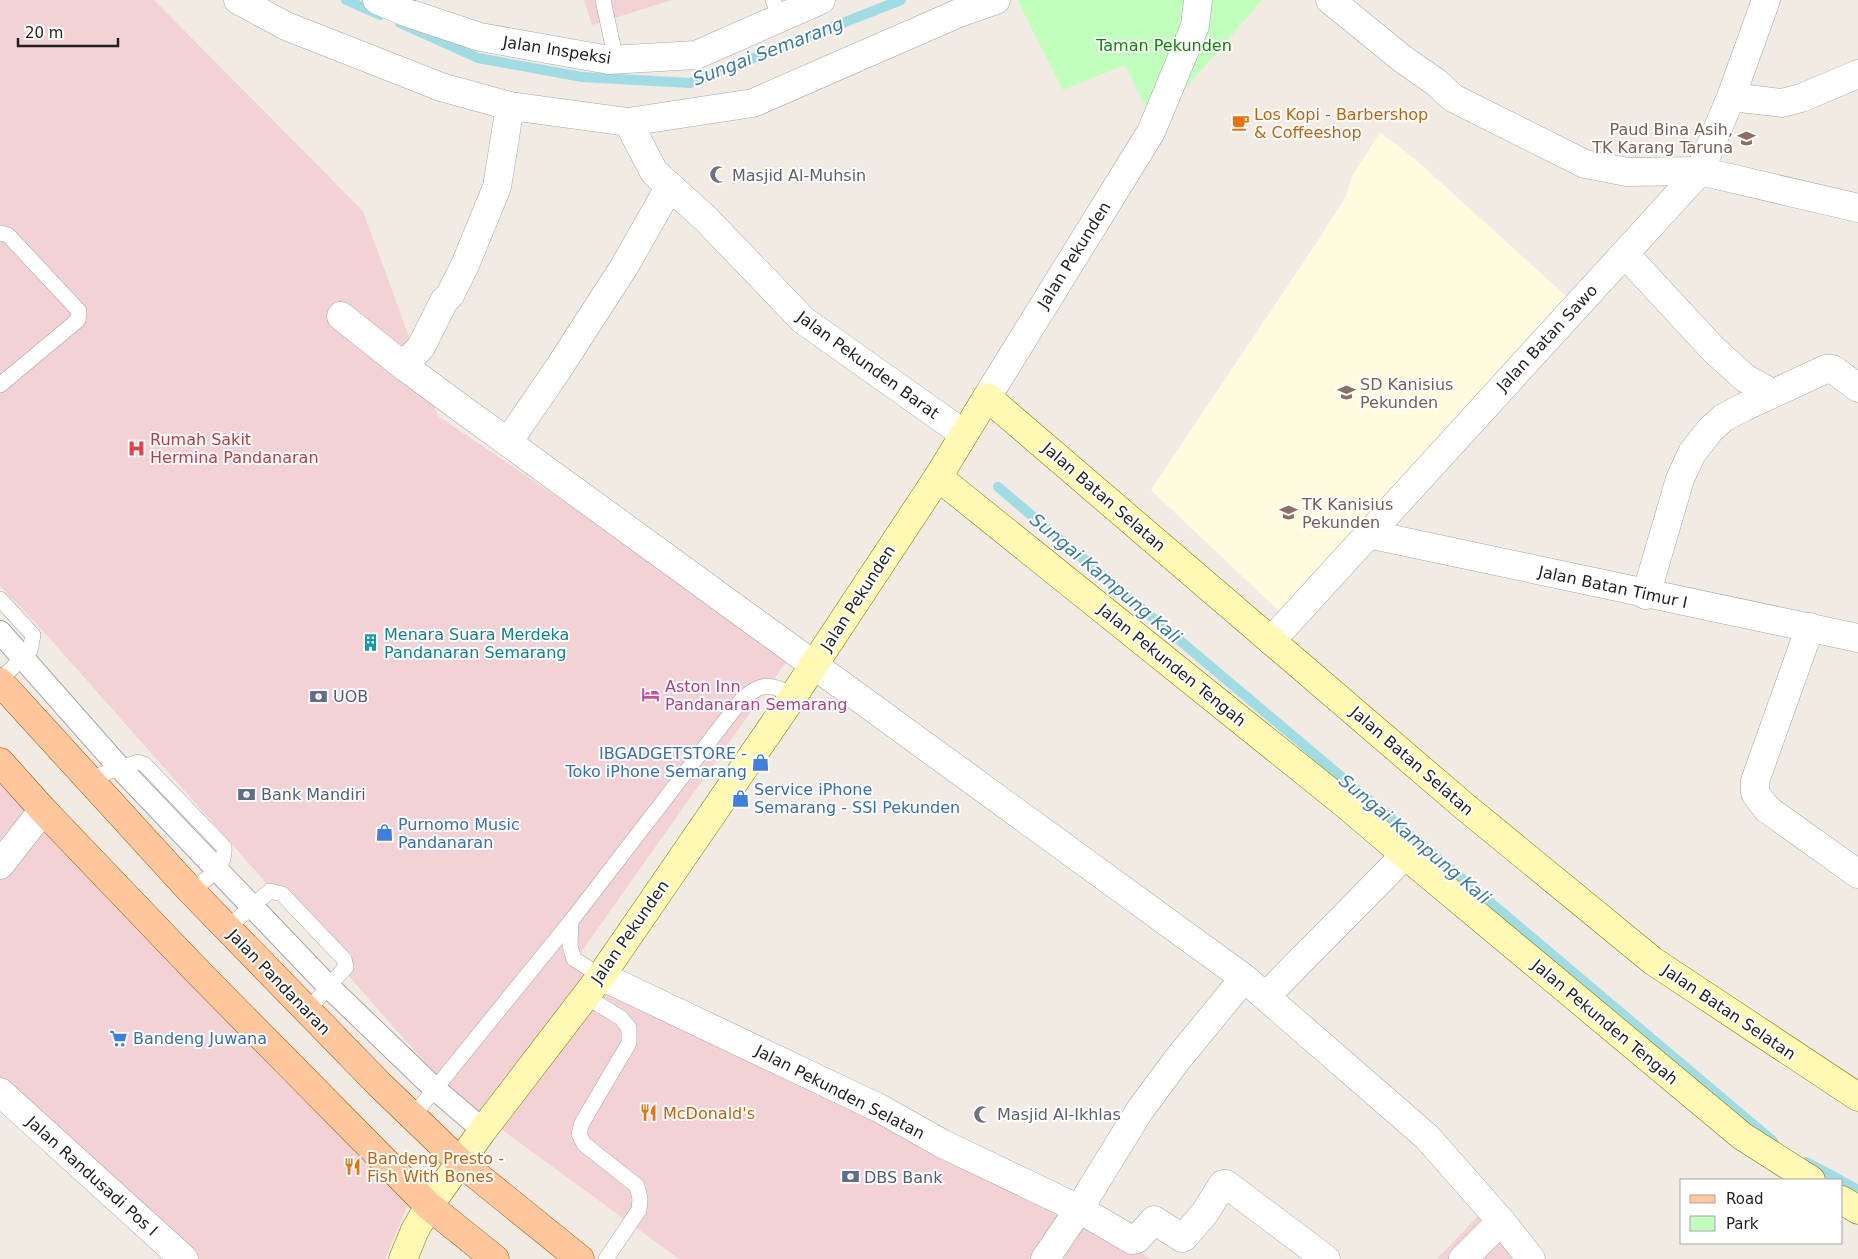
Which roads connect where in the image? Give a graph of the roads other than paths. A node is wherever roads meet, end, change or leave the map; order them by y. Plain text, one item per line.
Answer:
1 (238, 0) edge
2 (377, 0) edge
3 (603, 0) edge
4 (821, 0) edge
5 (996, 0) edge
6 (1198, 0) edge
7 (1330, 0) edge
8 (1766, 0) edge
9 (955, 5) edge
10 (776, 9) edge
11 (616, 60) junction
12 (1858, 74) edge
13 (1731, 97) junction
14 (510, 106) junction
15 (628, 122) junction
16 (1700, 171) junction
17 (670, 186) junction
18 (1858, 208) edge
19 (0, 233) edge
20 (1625, 254) junction
21 (341, 316) dead end
22 (405, 367) junction
23 (0, 385) edge
24 (1858, 388) edge
25 (1772, 393) junction
26 (987, 397) junction
27 (964, 434) junction
28 (508, 442) junction
29 (938, 476) junction
30 (1368, 534) junction
31 (1646, 595) junction
32 (0, 598) edge
33 (1810, 627) junction
34 (0, 632) edge
35 (1858, 638) edge
36 (1271, 641) junction
37 (23, 659) junction
38 (814, 665) junction
39 (0, 681) edge
40 (794, 695) junction
41 (0, 762) edge
42 (120, 768) junction
43 (88, 779) junction
44 (43, 810) junction
45 (1405, 855) junction
46 (0, 865) edge
47 (217, 869) junction
48 (1858, 874) edge
49 (191, 891) junction
50 (252, 906) junction
51 (571, 921) junction
52 (227, 928) junction
53 (1244, 978) junction
54 (593, 986) junction
55 (329, 987) junction
56 (1266, 996) junction
57 (307, 1011) junction
58 (435, 1090) junction
59 (0, 1092) edge
60 (1858, 1098) edge
61 (413, 1116) junction
62 (483, 1130) junction
63 (460, 1162) junction
64 (1809, 1179) edge
65 (1843, 1201) edge
66 (429, 1206) junction
67 (1079, 1209) junction
68 (1858, 1210) edge
69 (1501, 1221) junction
70 (184, 1259) edge
71 (403, 1259) edge
72 (495, 1259) edge
73 (580, 1259) edge
74 (606, 1259) edge
75 (1045, 1259) edge
76 (1326, 1259) edge
77 (1464, 1259) edge
78 (1531, 1259) edge

1 - 14 street
2 - 11 street, Jalan Inspeksi
3 - 11 lane
4 - 10 street, Jalan Inspeksi
5 - 9 street
6 - 26 street, Jalan Pekunden
7 - 16 street
8 - 13 street, Jalan Batan Sawo
9 - 15 street
10 - 11 street, Jalan Inspeksi
12 - 13 street
13 - 16 street, Jalan Batan Sawo
14 - 15 street
14 - 22 street
15 - 17 street, Jalan Pekunden Barat
16 - 18 street
16 - 20 street, Jalan Batan Sawo
17 - 27 street, Jalan Pekunden Barat
17 - 28 street
19 - 23 lane
20 - 25 street
20 - 30 street, Jalan Batan Sawo
21 - 22 street
22 - 28 street
24 - 25 street
25 - 31 street
26 - 27 main road, Jalan Pekunden
26 - 36 main road, Jalan Batan Selatan
27 - 29 main road, Jalan Pekunden
28 - 38 street
29 - 38 main road, Jalan Pekunden
29 - 45 main road, Jalan Pekunden Tengah
30 - 31 street, Jalan Batan Timur I
30 - 36 street, Jalan Batan Sawo
31 - 33 street, Jalan Batan Timur I
32 - 37 lane
33 - 35 street, Jalan Batan Timur I
33 - 48 street
34 - 37 street
36 - 60 main road, Jalan Batan Selatan
37 - 39 lane
37 - 42 street
38 - 40 main road, Jalan Pekunden
38 - 53 street
39 - 43 main road, Jalan Pandanaran
40 - 51 lane
40 - 54 main road, Jalan Pekunden
41 - 44 main road
42 - 43 lane
42 - 47 street
43 - 49 main road, Jalan Pandanaran
44 - 46 street
44 - 66 main road
45 - 56 street
45 - 64 main road, Jalan Pekunden Tengah
47 - 49 lane
47 - 50 street
49 - 52 main road, Jalan Pandanaran
50 - 52 lane
50 - 55 street
50 - 55 lane
51 - 54 lane
51 - 58 lane
52 - 57 main road, Jalan Pandanaran
53 - 56 street
53 - 67 street
54 - 62 main road, Jalan Pekunden
54 - 67 street, Jalan Pekunden Selatan
54 - 74 lane
55 - 57 lane
55 - 58 street
56 - 69 street
57 - 61 main road, Jalan Pandanaran
58 - 61 lane
58 - 62 street
59 - 70 street, Jalan Randusadi Pos I
61 - 63 main road, Jalan Pandanaran
62 - 63 main road, Jalan Pekunden
63 - 66 main road, Jalan Pekunden
63 - 73 main road, Jalan Pandanaran
65 - 68 main road
66 - 71 main road, Jalan Pekunden
66 - 72 main road
67 - 75 street
67 - 76 street, Jalan Pekunden Selatan
69 - 77 street
69 - 78 street

